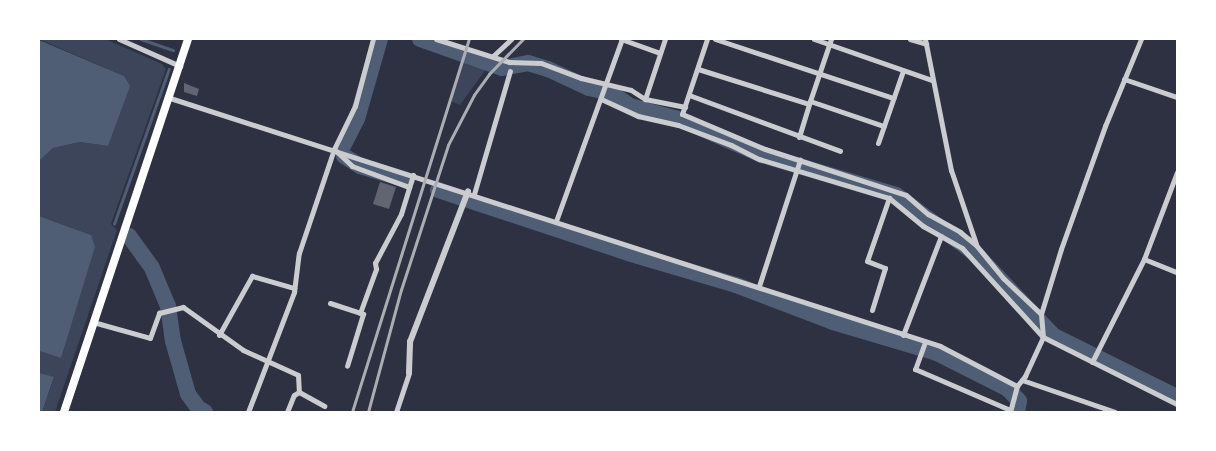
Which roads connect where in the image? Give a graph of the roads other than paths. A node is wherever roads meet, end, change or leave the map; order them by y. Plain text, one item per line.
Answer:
1 (119, 39) edge
2 (188, 39) edge
3 (373, 39) edge
4 (436, 39) edge
5 (510, 39) edge
6 (622, 39) edge
7 (665, 39) edge
8 (707, 39) edge
9 (715, 39) edge
10 (814, 39) edge
11 (910, 39) edge
12 (1141, 39) edge
13 (830, 41) edge
14 (925, 42) edge
15 (660, 53) junction
16 (493, 56) junction
17 (180, 66) junction
18 (698, 69) junction
19 (903, 70) junction
20 (510, 71) dead end
21 (820, 74) junction
22 (1124, 79) junction
23 (932, 80) junction
24 (606, 86) junction
25 (689, 95) junction
26 (1177, 97) edge
27 (170, 98) junction
28 (893, 98) junction
29 (601, 99) junction
30 (645, 99) junction
31 (809, 102) junction
32 (685, 107) junction
33 (884, 126) junction
34 (799, 137) junction
35 (878, 143) dead end
36 (334, 149) junction
37 (840, 151) dead end
38 (800, 160) junction
39 (796, 171) junction
40 (1177, 172) edge
41 (413, 175) junction
42 (409, 186) junction
43 (468, 196) junction
44 (889, 198) junction
45 (556, 221) junction
46 (941, 236) junction
47 (976, 245) junction
48 (1144, 259) junction
49 (1177, 272) edge
50 (760, 286) junction
51 (294, 288) junction
52 (330, 303) dead end
53 (872, 310) dead end
54 (360, 313) junction
55 (1041, 314) junction
56 (92, 322) junction
57 (219, 335) junction
58 (902, 335) junction
59 (1043, 337) junction
60 (925, 342) junction
61 (267, 361) junction
62 (1092, 362) junction
63 (347, 366) dead end
64 (409, 373) joint
65 (1022, 380) junction
66 (1017, 386) junction
67 (299, 392) junction
68 (1177, 404) edge
69 (324, 406) dead end
70 (1010, 411) edge
71 (64, 412) edge
72 (248, 412) edge
73 (286, 412) edge
74 (396, 412) edge
75 (1115, 412) edge

1 - 17 street
2 - 17 highway
3 - 36 street
4 - 16 street
5 - 16 street
6 - 15 street
6 - 24 street
7 - 15 street
8 - 18 street
9 - 21 street
10 - 13 street
11 - 14 street
12 - 22 street
13 - 19 street
13 - 21 street
14 - 23 street
15 - 30 street
16 - 24 street
17 - 27 highway
18 - 25 street
18 - 31 street
19 - 23 street
19 - 28 street
20 - 43 street
21 - 28 street
21 - 31 street
22 - 26 street
22 - 55 street
23 - 47 street
24 - 29 street
24 - 30 street
25 - 32 street
25 - 34 street
27 - 36 street
27 - 56 highway
28 - 33 street
29 - 39 street
29 - 45 street
30 - 32 street
31 - 33 street
31 - 34 street
32 - 38 street
33 - 35 street
34 - 37 street
36 - 41 street
36 - 42 street
36 - 51 street
38 - 39 street
38 - 47 street
39 - 44 street
39 - 50 street
40 - 48 street
41 - 42 street
41 - 43 street
42 - 54 street
43 - 45 street
43 - 64 street
44 - 46 street
44 - 53 street
45 - 50 street
46 - 58 street
46 - 59 street
47 - 55 street
48 - 49 street
48 - 62 street
50 - 58 street
51 - 57 street
51 - 61 street
52 - 54 street
54 - 63 street
55 - 59 street
56 - 57 street
56 - 71 highway
57 - 61 street
58 - 60 street
59 - 62 street
59 - 65 street
60 - 66 street
60 - 70 street
61 - 67 street
61 - 72 street
62 - 68 street
64 - 74 street
65 - 66 street
65 - 75 street
66 - 70 street
67 - 69 street
67 - 73 street

